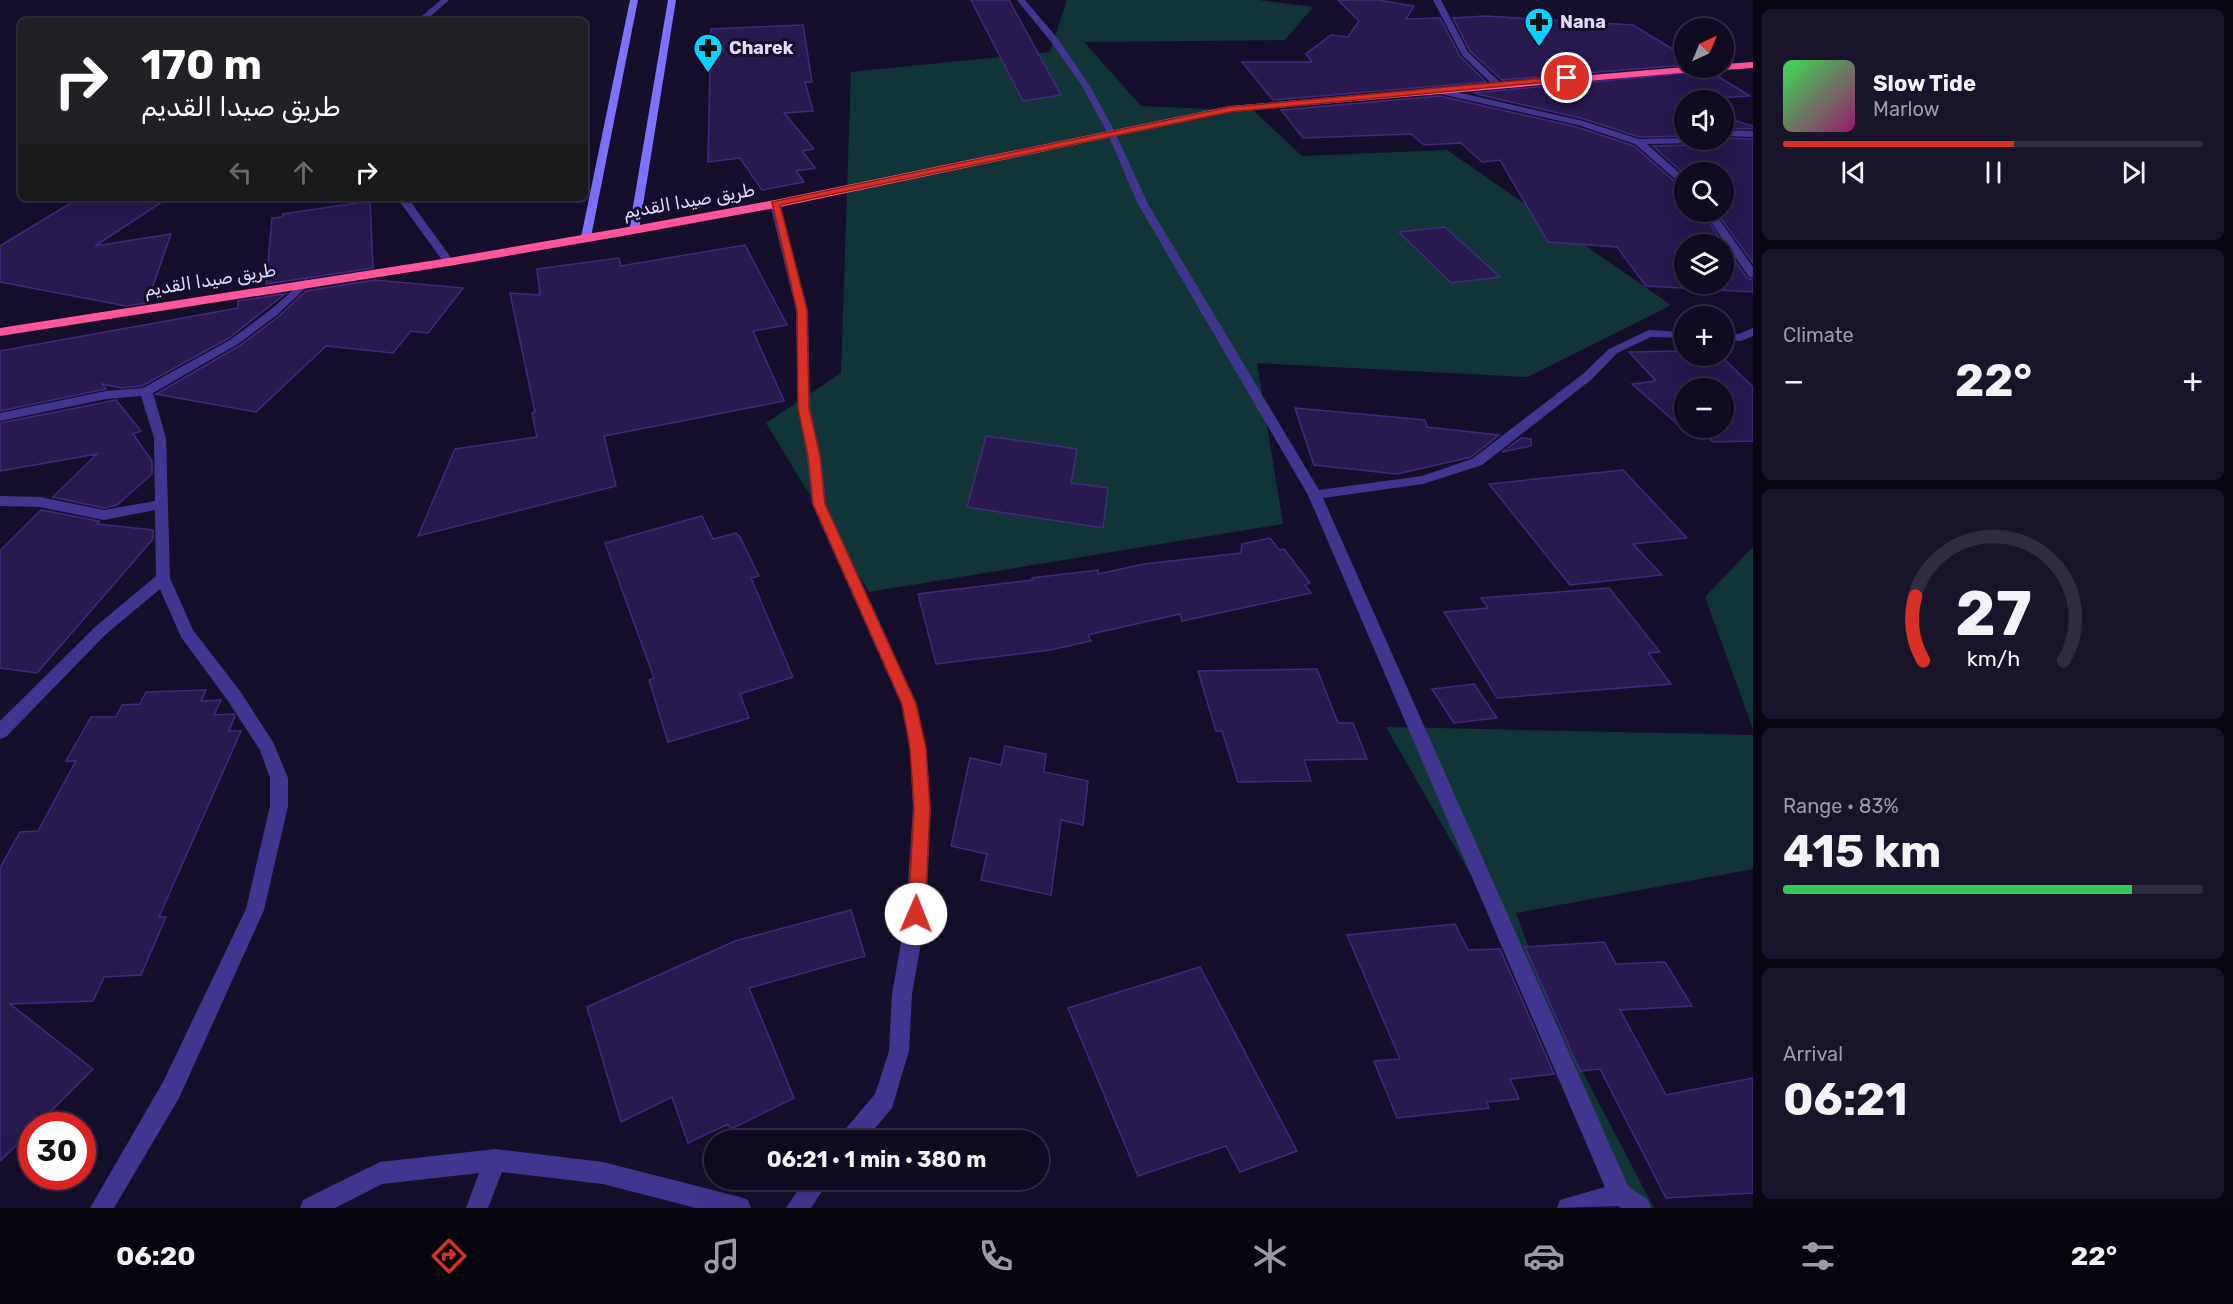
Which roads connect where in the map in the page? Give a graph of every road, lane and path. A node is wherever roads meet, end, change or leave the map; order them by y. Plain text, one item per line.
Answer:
1 (445, 0) edge
2 (634, 0) edge
3 (672, 0) edge
4 (1021, 0) edge
5 (1437, 0) edge
6 (424, 18) edge
7 (1753, 65) edge
8 (1734, 66) edge
9 (1674, 71) edge
10 (1498, 85) junction
11 (1435, 90) junction
12 (1111, 132) junction
13 (1734, 134) edge
14 (1753, 135) edge
15 (1674, 141) edge
16 (1638, 142) junction
17 (1674, 172) edge
18 (405, 201) edge
19 (775, 204) junction
20 (1716, 222) edge
21 (634, 230) junction
22 (586, 237) junction
23 (449, 262) junction
24 (1753, 275) edge
25 (306, 282) junction
26 (1753, 331) edge
27 (0, 332) edge
28 (1674, 334) edge
29 (1734, 338) edge
30 (146, 392) junction
31 (0, 417) edge
32 (1315, 495) junction
33 (0, 501) edge
34 (163, 504) junction
35 (163, 578) junction
36 (0, 732) edge
37 (858, 1130) edge
38 (495, 1160) junction
39 (811, 1190) edge
40 (1620, 1194) junction
41 (101, 1208) edge
42 (311, 1208) edge
43 (477, 1208) edge
44 (740, 1208) edge
45 (797, 1208) edge
46 (1568, 1208) edge
47 (1640, 1208) edge

1 - 6 street
2 - 22 street
3 - 21 street
4 - 12 street
5 - 10 street
7 - 8 highway
9 - 10 highway, طريق صيدا القديم
10 - 11 highway, طريق صيدا القديم
11 - 12 highway, طريق صيدا القديم
11 - 16 street
12 - 19 highway, طريق صيدا القديم
12 - 32 street
13 - 14 street
15 - 16 street
16 - 17 street
18 - 23 street
19 - 21 highway, طريق صيدا القديم
19 - 37 street
20 - 24 street
21 - 22 highway, طريق صيدا القديم
22 - 23 highway, طريق صيدا القديم
23 - 25 highway, طريق صيدا القديم
25 - 27 highway, طريق صيدا القديم
25 - 30 street
26 - 29 street
28 - 32 street
30 - 31 street
30 - 34 street
32 - 40 street
33 - 34 street
34 - 35 street
35 - 36 street
35 - 41 street
38 - 42 street
38 - 43 street
38 - 44 street
39 - 45 street
40 - 46 street
40 - 47 street

